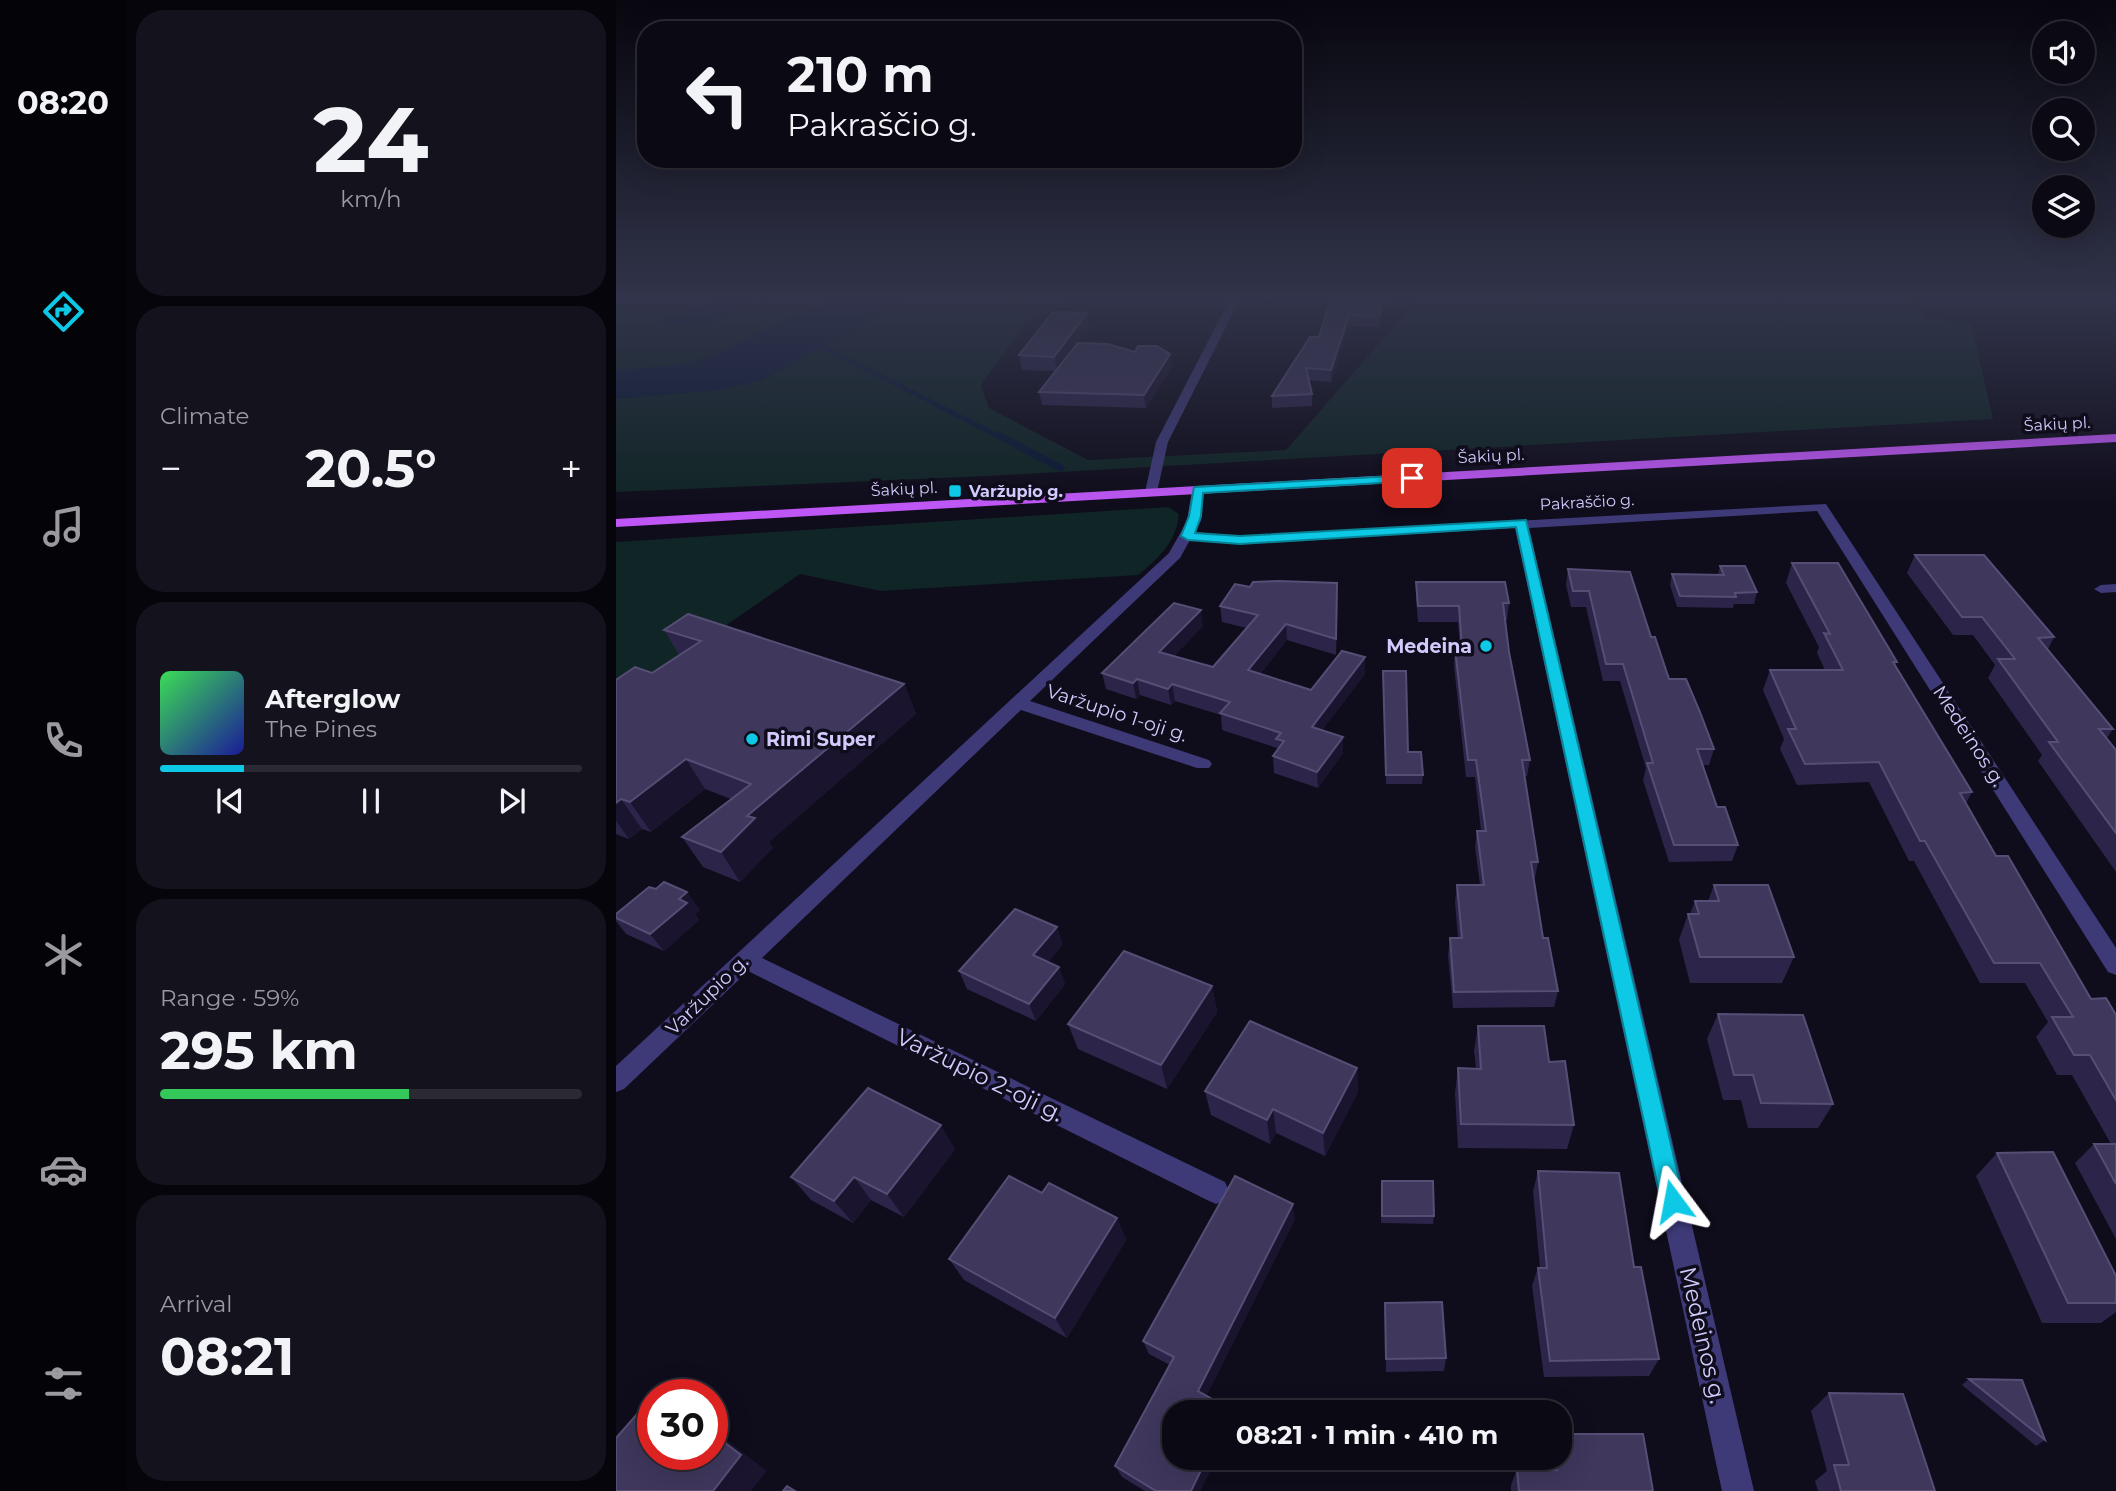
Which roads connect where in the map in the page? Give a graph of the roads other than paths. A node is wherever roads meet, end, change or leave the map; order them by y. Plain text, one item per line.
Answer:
1 (1200, 367) edge
2 (2116, 438) edge
3 (1198, 490) junction
4 (1152, 492) junction
5 (1821, 507) joint
6 (616, 523) edge
7 (1521, 523) junction
8 (1188, 536) junction
9 (1018, 702) junction
10 (1203, 764) dead end
11 (744, 959) junction
12 (2116, 966) edge
13 (616, 1081) edge
14 (1216, 1191) dead end
15 (1738, 1491) edge

1 - 4 street
2 - 3 main road, Šakių pl.
3 - 4 main road, Šakių pl.
3 - 8 street, Varžupio g.
4 - 6 main road, Šakių pl.
5 - 7 street, Pakraščio g.
5 - 12 street, Medeinos g.
7 - 8 street, Pakraščio g.
7 - 15 street, Medeinos g.
8 - 9 street, Varžupio g.
9 - 10 street, Varžupio 1-oji g.
9 - 11 street, Varžupio g.
11 - 13 street, Varžupio g.
11 - 14 street, Varžupio 2-oji g.

